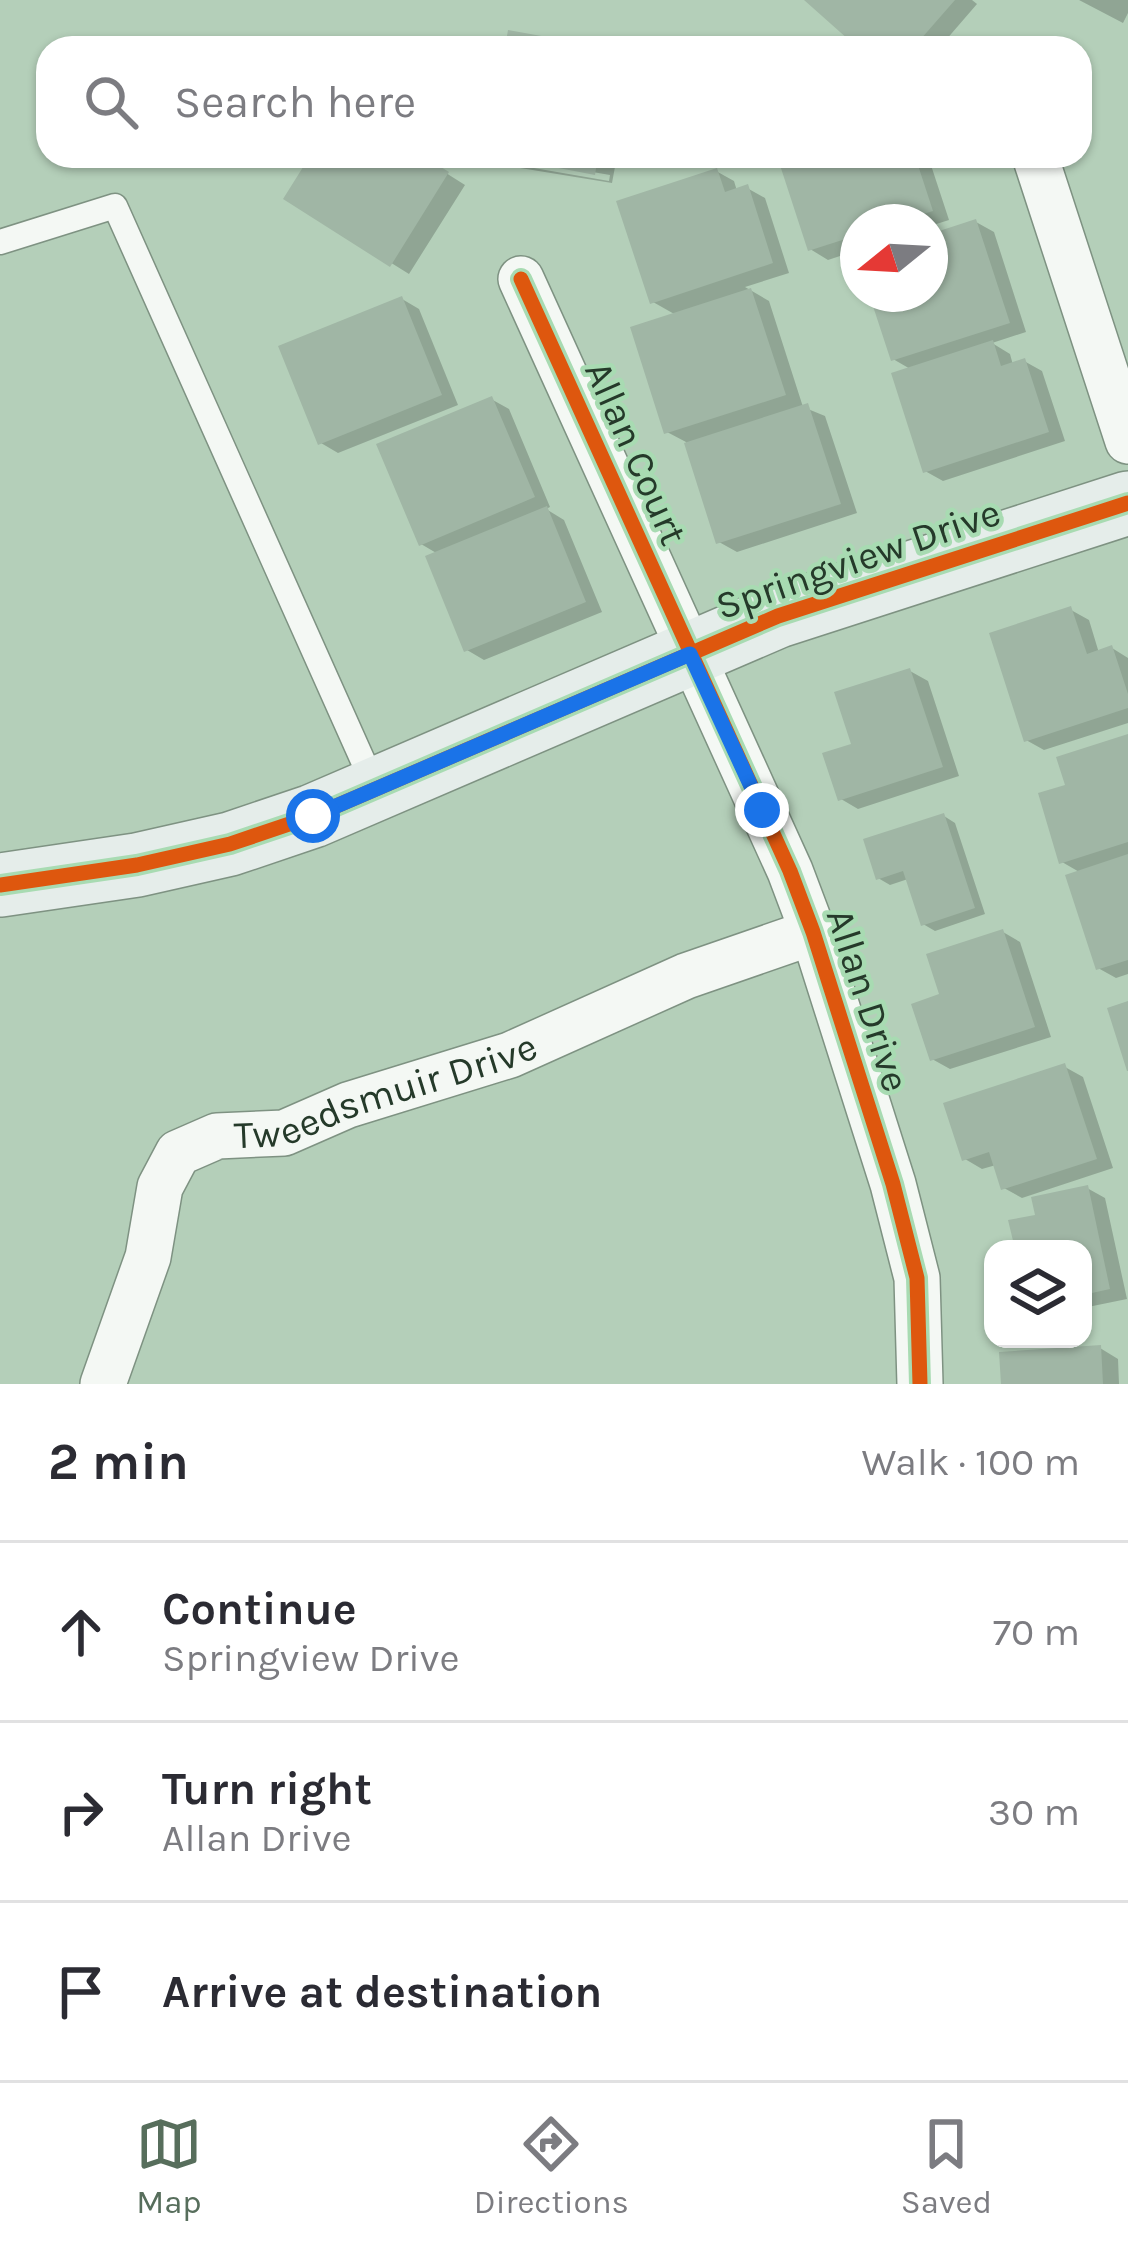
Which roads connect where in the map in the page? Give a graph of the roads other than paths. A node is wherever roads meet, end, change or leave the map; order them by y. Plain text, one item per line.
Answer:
1 (1040, 168) edge
2 (0, 242) edge
3 (521, 279) dead end
4 (1128, 441) edge
5 (1128, 503) edge
6 (690, 654) junction
7 (376, 790) junction
8 (0, 885) edge
9 (813, 932) junction
10 (104, 1384) edge
11 (920, 1384) edge

1 - 4 street
2 - 7 lane
3 - 6 street, Allan Court
5 - 6 street, Springview Drive
6 - 7 street, Springview Drive
6 - 9 street, Allan Drive
7 - 8 street, Springview Drive
9 - 10 street, Tweedsmuir Drive
9 - 11 street, Allan Drive

